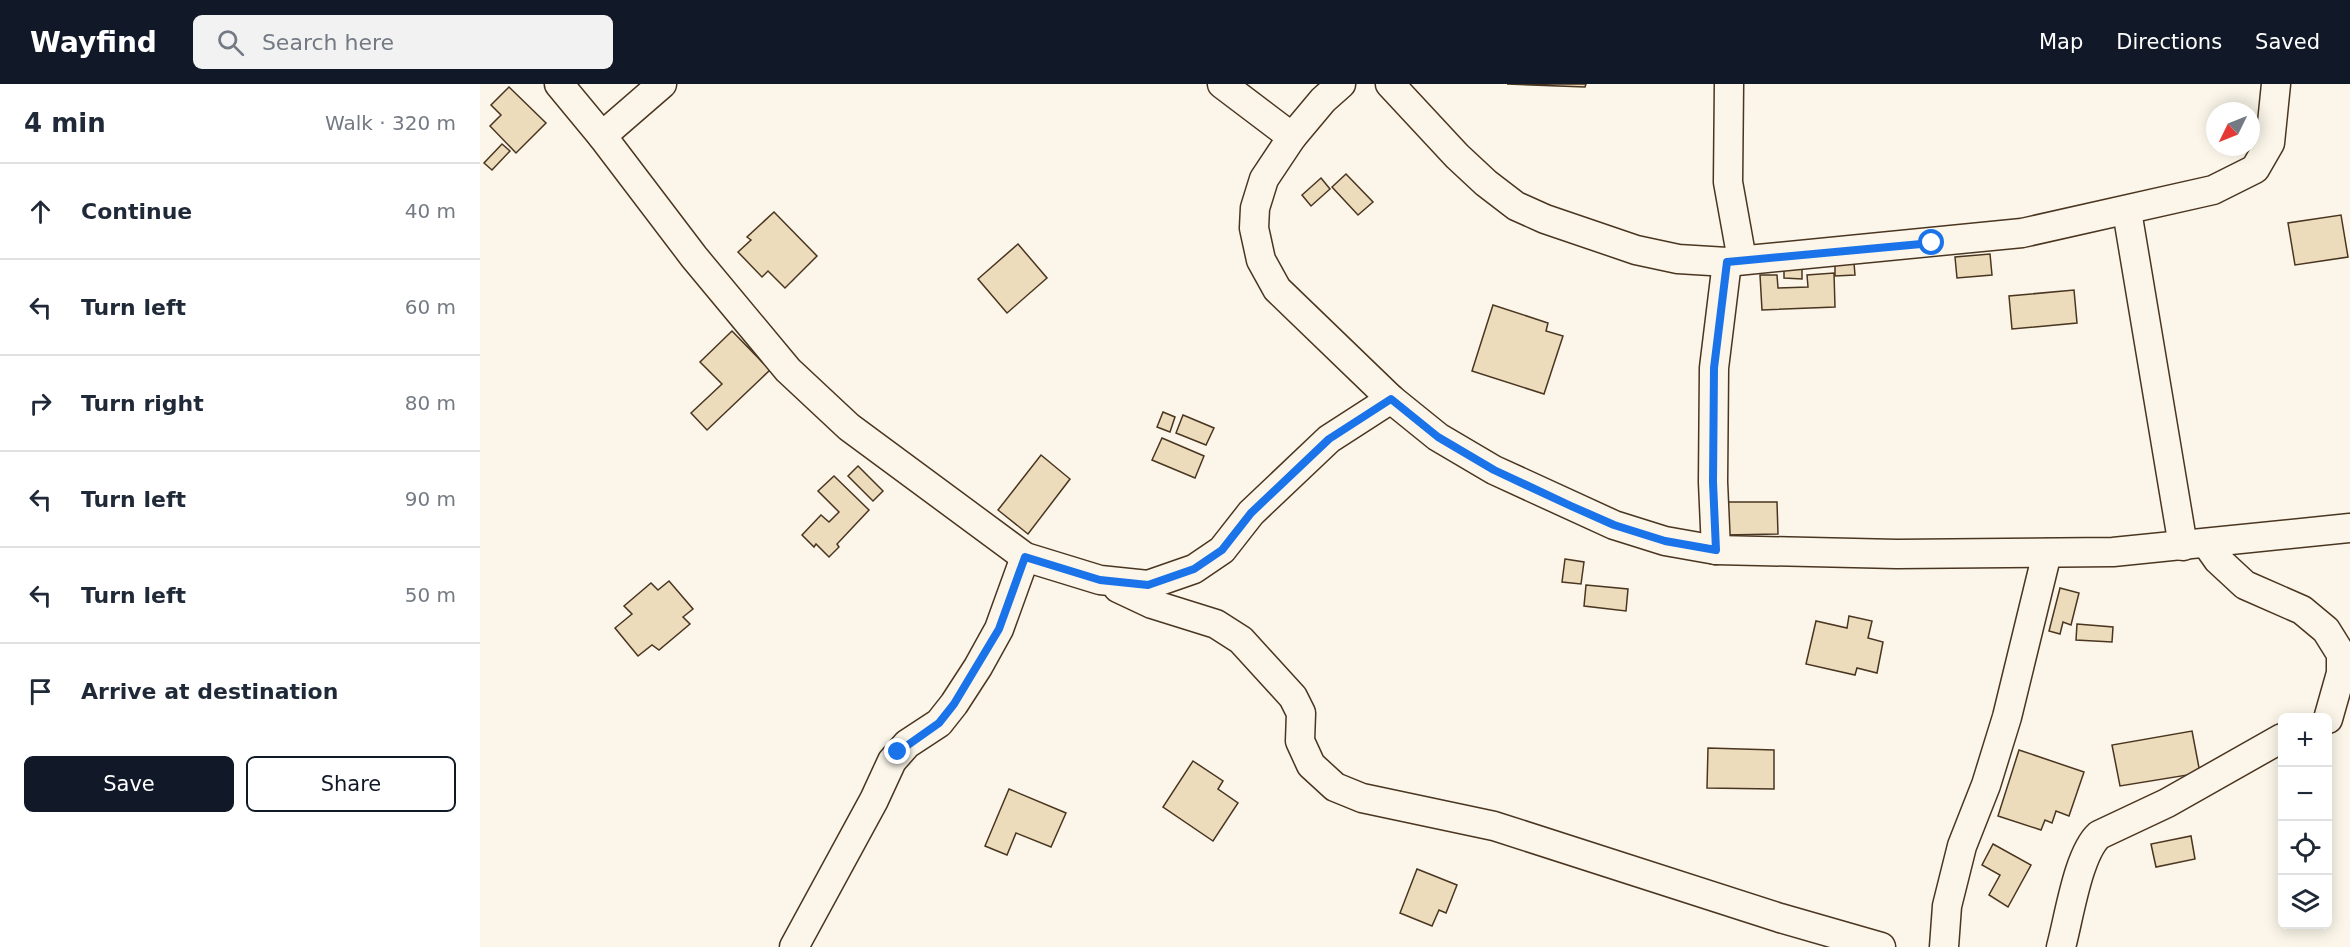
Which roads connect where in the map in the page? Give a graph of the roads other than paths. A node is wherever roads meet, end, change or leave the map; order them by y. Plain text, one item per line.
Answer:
1 (559, 84) edge
2 (662, 84) edge
3 (1222, 84) edge
4 (1341, 84) edge
5 (1390, 84) edge
6 (1729, 84) edge
7 (2276, 84) edge
8 (602, 136) junction
9 (1292, 137) junction
10 (2127, 211) junction
11 (1734, 261) junction
12 (1391, 399) junction
13 (2350, 528) edge
14 (2195, 545) junction
15 (1716, 550) junction
16 (2047, 553) junction
17 (1025, 557) junction
18 (1100, 580) junction
19 (2330, 713) edge
20 (2350, 716) edge
21 (2332, 718) edge
22 (2278, 741) edge
23 (794, 947) edge
24 (1881, 947) edge
25 (1944, 947) edge
26 (2061, 947) edge

1 - 8 street
2 - 8 street
3 - 9 street
4 - 9 street
5 - 11 street
6 - 11 street
7 - 10 street
8 - 17 street
9 - 12 street
10 - 11 street
10 - 14 street
11 - 15 street
12 - 15 street
12 - 18 street
13 - 14 street
14 - 16 street
14 - 19 street
15 - 16 street
16 - 25 street
17 - 18 street
17 - 23 street
18 - 24 street
20 - 21 street
22 - 26 street

